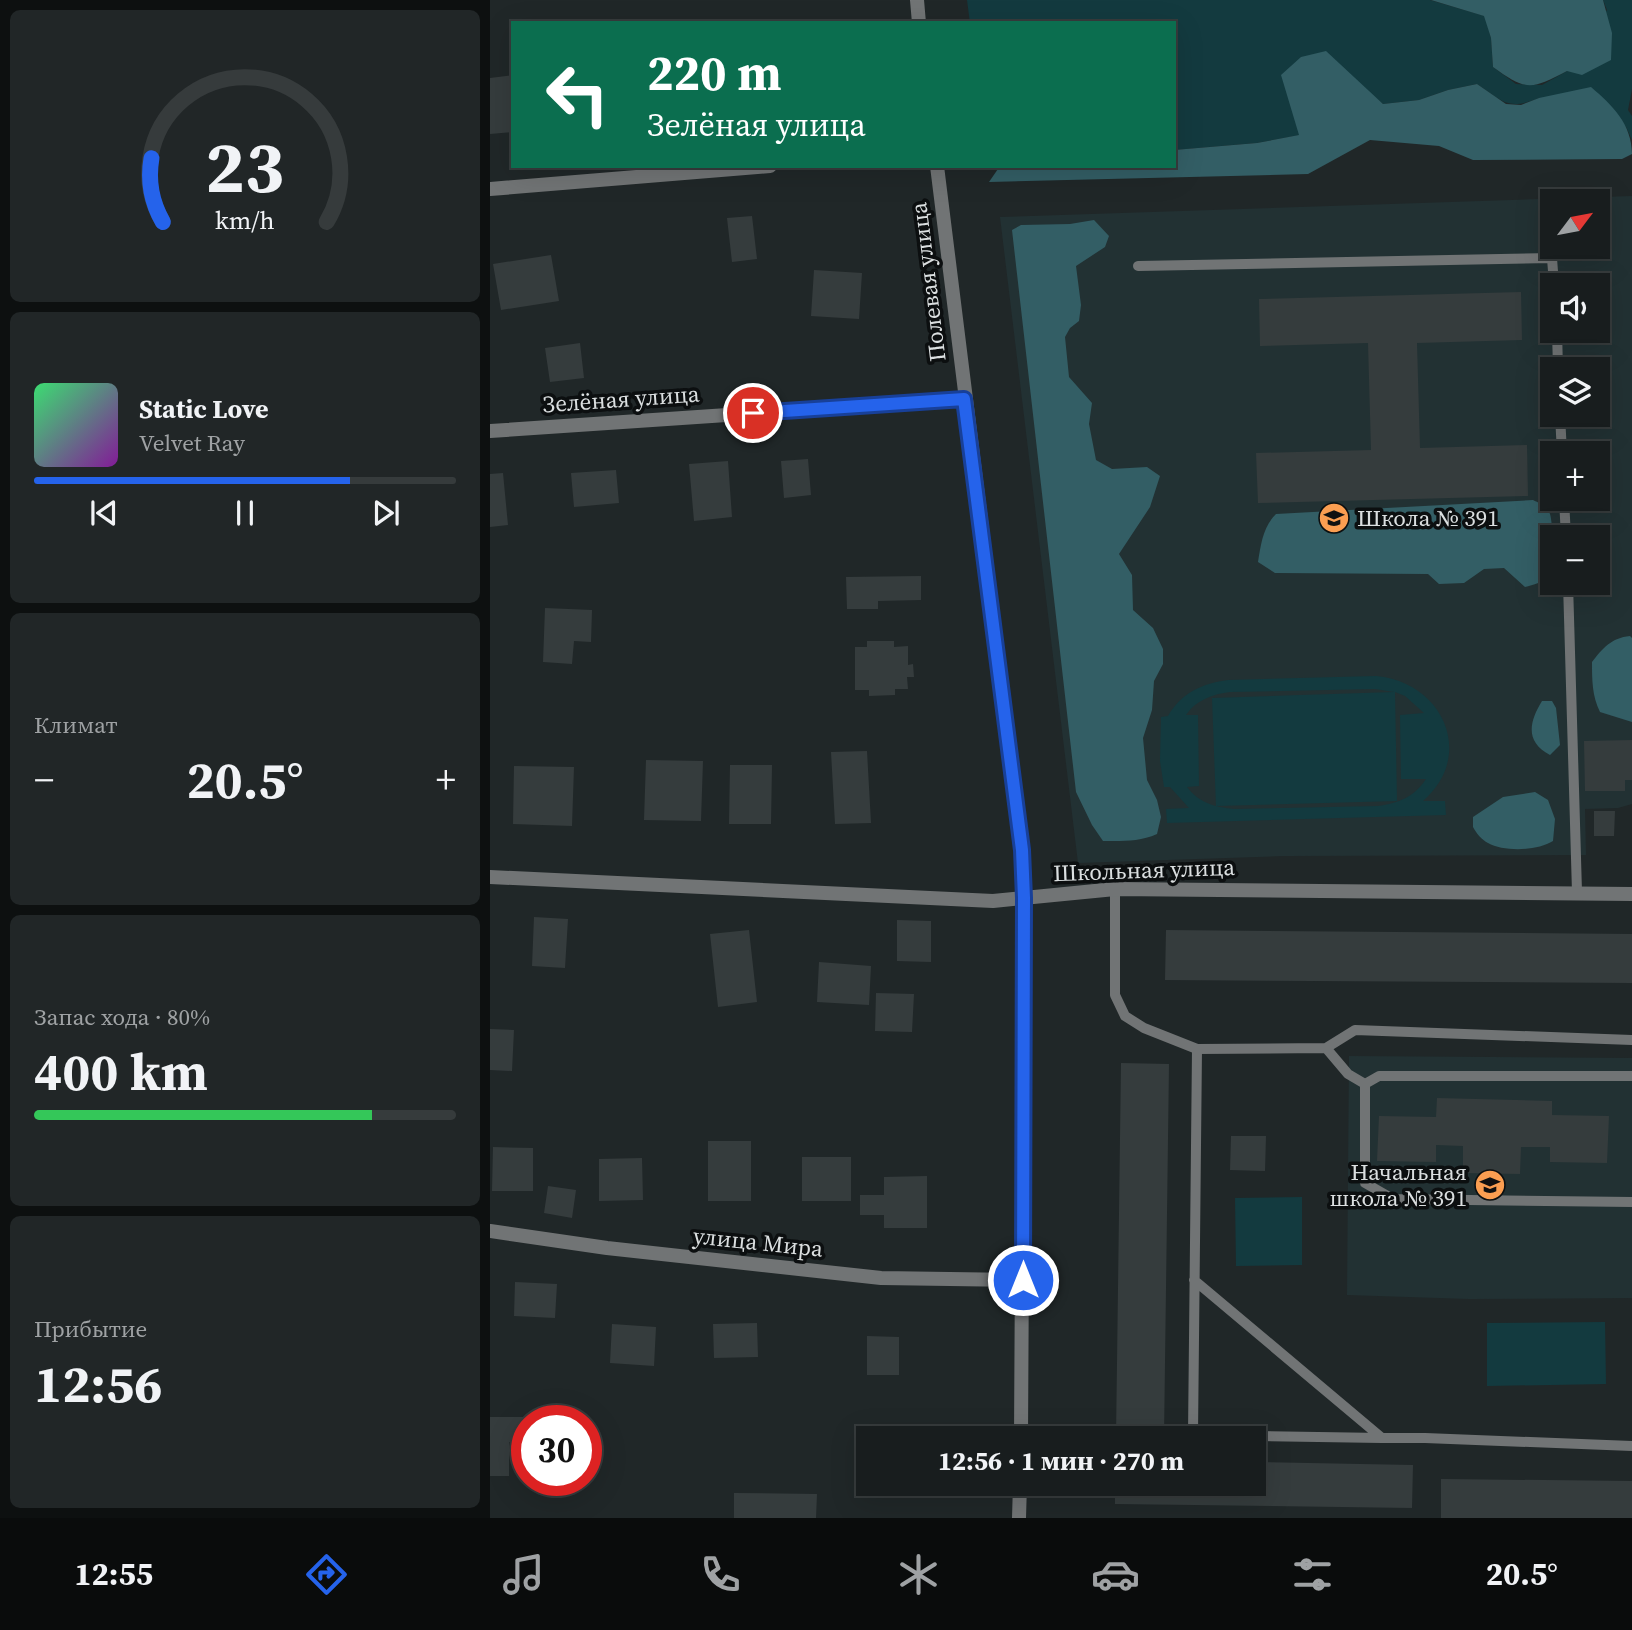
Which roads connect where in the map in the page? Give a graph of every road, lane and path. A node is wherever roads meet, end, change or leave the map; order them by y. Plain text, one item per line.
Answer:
1 (917, 0) edge
2 (919, 21) edge
3 (746, 168) edge
4 (937, 168) edge
5 (490, 189) edge
6 (1138, 267) dead end
7 (1553, 273) edge
8 (964, 399) junction
9 (490, 431) edge
10 (1568, 595) edge
11 (490, 877) edge
12 (1115, 889) junction
13 (1577, 892) junction
14 (1632, 894) edge
15 (1024, 898) junction
16 (1632, 1040) edge
17 (1326, 1048) junction
18 (1197, 1049) junction
19 (1632, 1076) edge
20 (1365, 1084) junction
21 (1632, 1199) edge
22 (490, 1231) edge
23 (1023, 1280) junction
24 (1194, 1280) junction
25 (1021, 1426) edge
26 (1382, 1438) junction
27 (1632, 1446) edge
28 (1020, 1496) edge
29 (1019, 1518) edge

1 - 2 street
3 - 5 street
4 - 8 street, Полевая улица
6 - 7 lane
8 - 9 street, Зелёная улица
8 - 15 street, Полевая улица
10 - 13 lane
11 - 15 street, Школьная улица
12 - 13 street, Школьная улица
12 - 15 street, Школьная улица
12 - 18 lane
13 - 14 street, Школьная улица
15 - 23 street, Полевая улица
16 - 17 lane
17 - 18 lane
17 - 20 lane
18 - 24 lane
19 - 20 lane
20 - 21 lane
22 - 23 street, улица Мира
23 - 25 street, Полевая улица
24 - 26 lane
24 - 26 lane
26 - 27 lane
28 - 29 street

